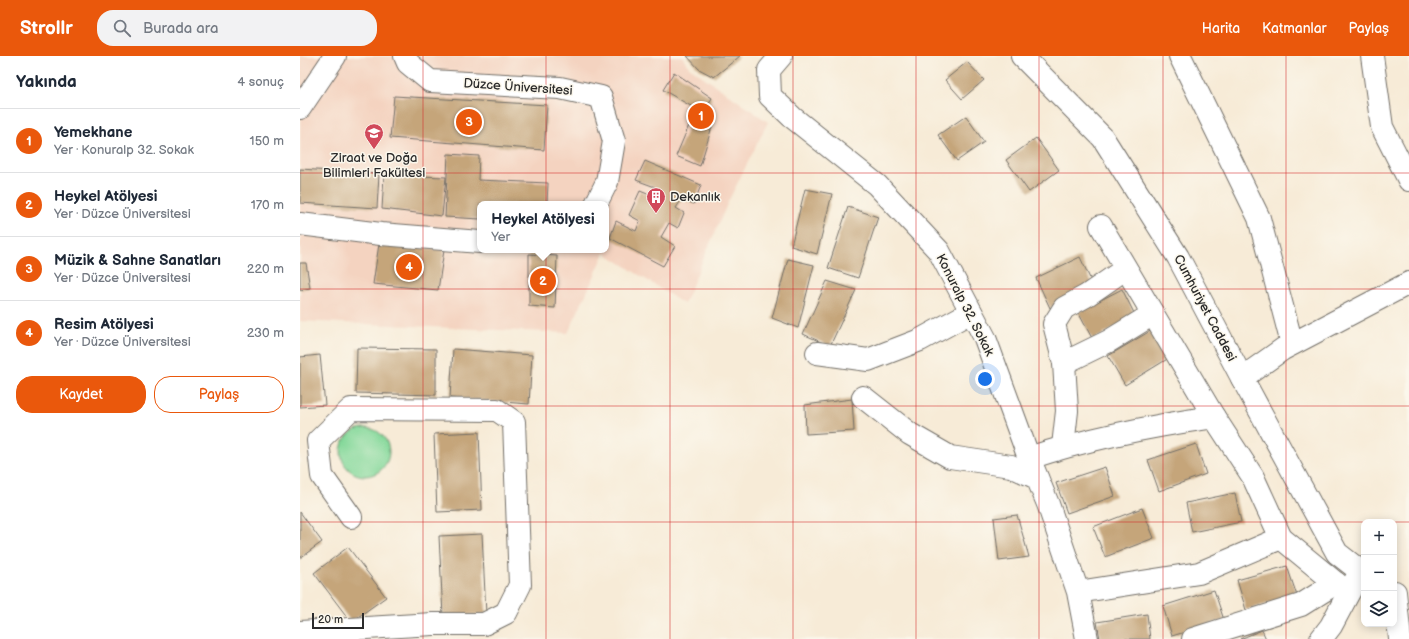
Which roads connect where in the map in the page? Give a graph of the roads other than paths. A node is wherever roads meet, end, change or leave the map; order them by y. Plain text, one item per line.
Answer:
1 (335, 56) edge
2 (404, 56) edge
3 (781, 56) edge
4 (1022, 56) edge
5 (1180, 56) edge
6 (1372, 56) edge
7 (300, 108) edge
8 (1409, 180) edge
9 (598, 201) edge
10 (300, 224) edge
11 (1101, 226) dead end
12 (477, 242) edge
13 (1125, 269) junction
14 (1409, 283) edge
15 (971, 312) junction
16 (1153, 314) junction
17 (1292, 344) junction
18 (817, 353) dead end
19 (1064, 363) junction
20 (1242, 378) junction
21 (863, 397) dead end
22 (1214, 417) junction
23 (1064, 446) junction
24 (1029, 458) junction
25 (1037, 478) junction
26 (351, 517) dead end
27 (1281, 538) junction
28 (1361, 572) edge
29 (1361, 574) edge
30 (1342, 588) junction
31 (1078, 592) junction
32 (1400, 594) edge
33 (300, 632) edge
34 (1087, 639) edge
35 (1193, 639) edge
36 (1321, 639) edge
37 (1400, 639) edge

1 - 7 street
2 - 9 street, Düzce Üniversitesi
3 - 15 street, Konuralp 32. Sokak
4 - 20 street, Cumhuriyet Caddesi
5 - 17 street
6 - 8 street
10 - 12 street
11 - 13 street
13 - 16 street
13 - 19 street
14 - 17 street
15 - 18 street
15 - 24 street, Konuralp 32. Sokak
16 - 19 street
16 - 22 street
17 - 20 street
19 - 23 street
20 - 28 street, Cumhuriyet Caddesi
21 - 25 street
22 - 23 street
22 - 27 street
23 - 24 street
24 - 25 street, Konuralp 32. Sokak
25 - 31 street, Konuralp 32. Sokak
26 - 33 street
27 - 30 street
27 - 31 street
29 - 30 street
30 - 35 street
30 - 36 street
31 - 34 street, Konuralp 32. Sokak
32 - 37 street

